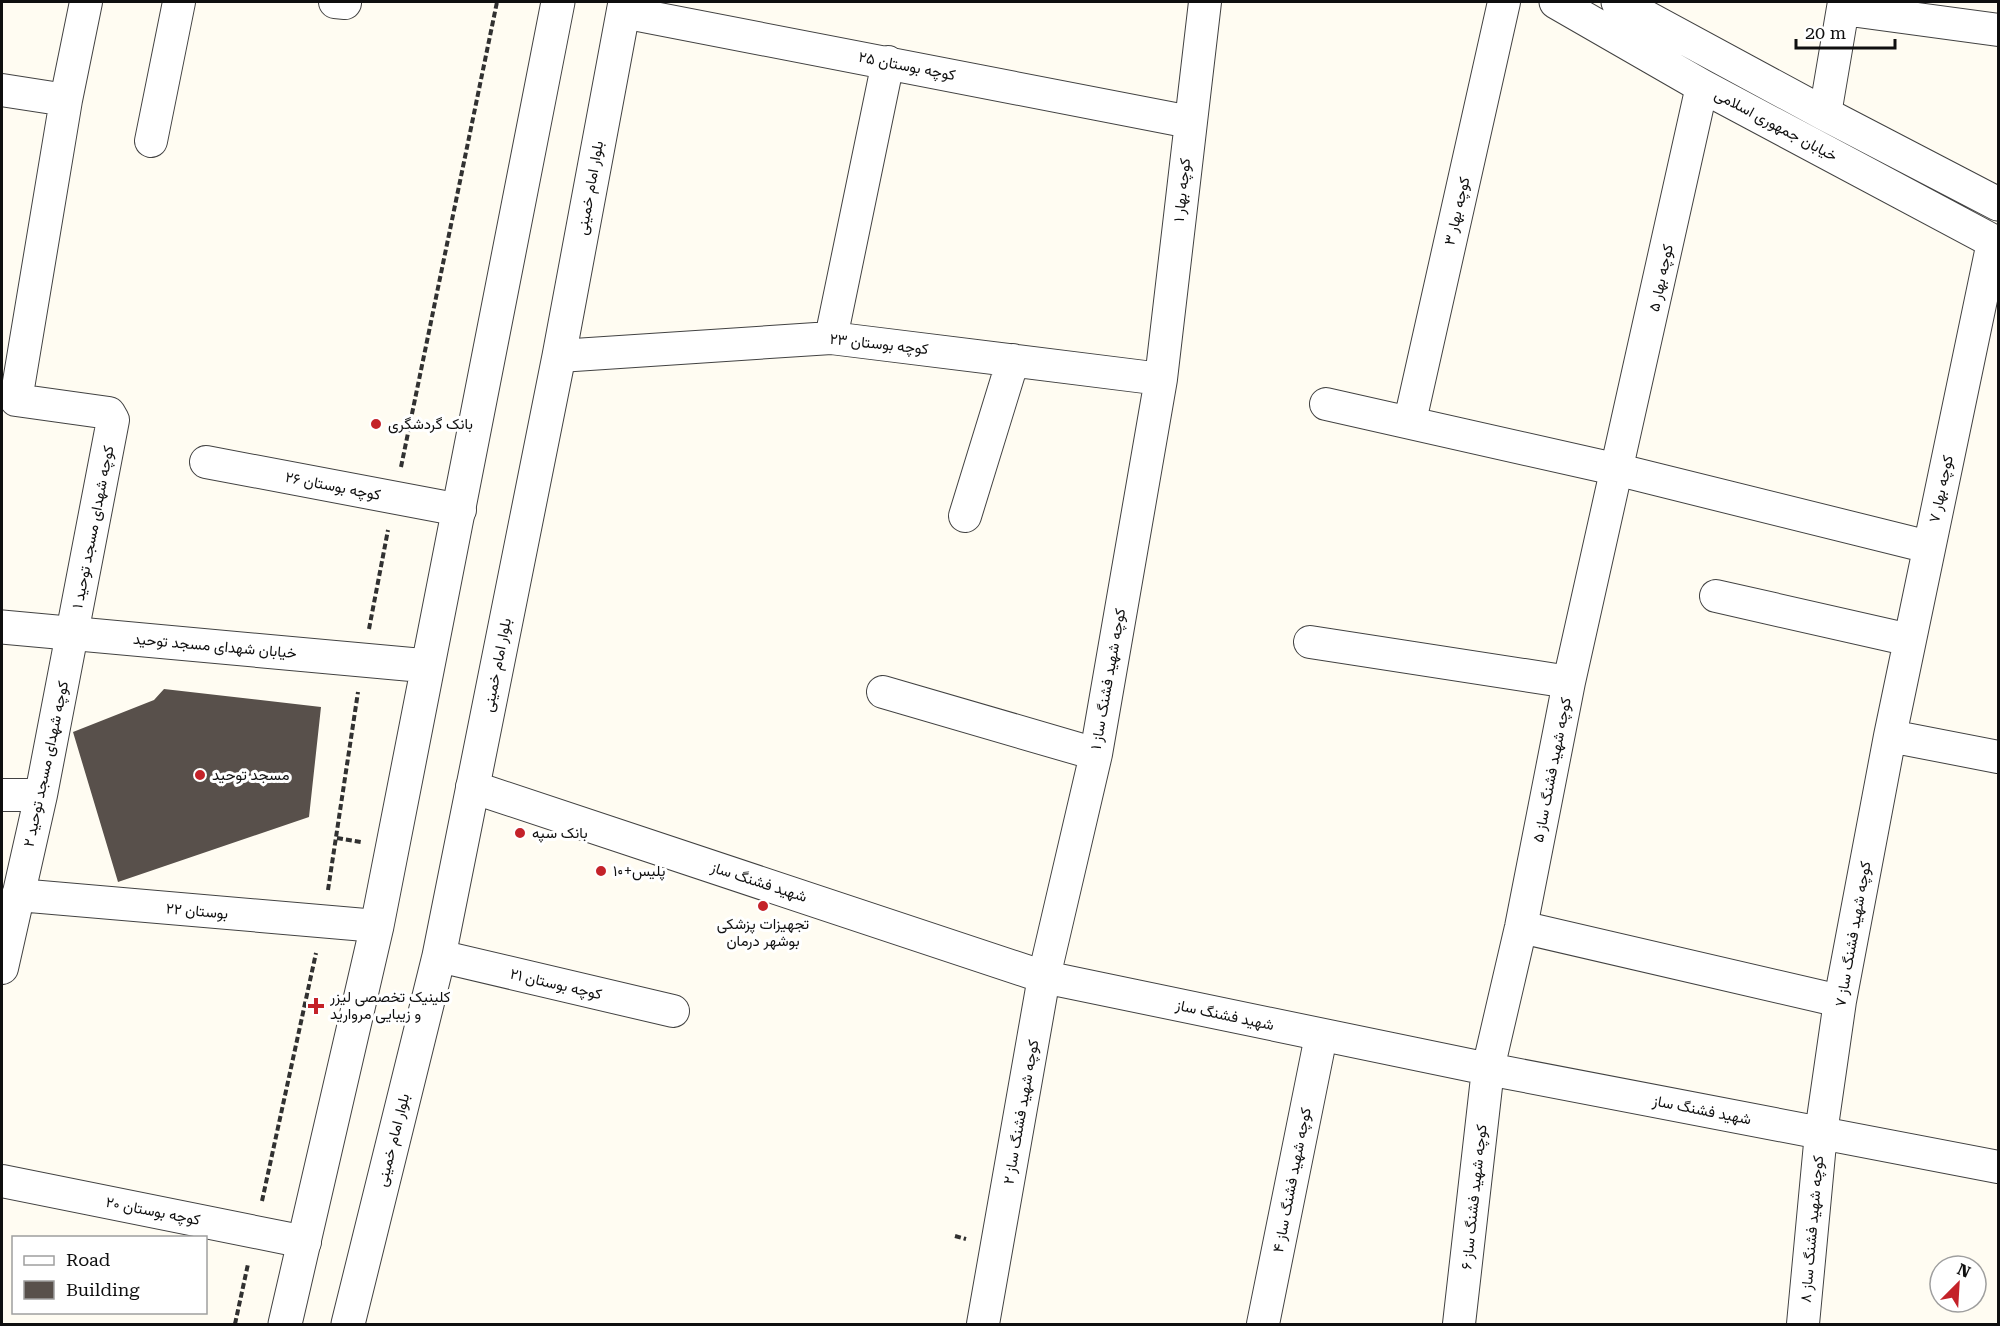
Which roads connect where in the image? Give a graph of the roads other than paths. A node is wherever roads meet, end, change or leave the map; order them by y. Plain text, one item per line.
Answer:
1 (86, 2) edge
2 (180, 2) edge
3 (558, 2) edge
4 (1204, 2) edge
5 (1504, 2) edge
6 (1556, 2) edge
7 (1618, 2) edge
8 (1843, 5) edge
9 (624, 7) edge
10 (1998, 30) edge
11 (888, 62) junction
12 (1702, 86) junction
13 (2, 90) edge
14 (66, 100) junction
15 (1825, 114) junction
16 (1190, 122) junction
17 (151, 141) dead end
18 (1998, 204) edge
19 (1997, 238) edge
20 (831, 338) junction
21 (559, 356) junction
22 (1013, 360) junction
23 (1161, 379) junction
24 (1326, 404) dead end
25 (1410, 421) junction
26 (206, 462) dead end
27 (1619, 470) junction
28 (460, 510) junction
29 (965, 516) dead end
30 (1929, 548) junction
31 (1716, 596) dead end
32 (2, 627) edge
33 (73, 634) junction
34 (1910, 640) junction
35 (1310, 642) dead end
36 (428, 666) junction
37 (1569, 682) junction
38 (883, 692) dead end
39 (1890, 736) junction
40 (1096, 754) junction
41 (1998, 757) edge
42 (472, 787) junction
43 (2, 795) edge
44 (41, 795) junction
45 (18, 895) junction
46 (377, 927) junction
47 (1521, 927) junction
48 (439, 956) junction
49 (2, 968) edge
50 (1044, 977) junction
51 (1840, 1001) junction
52 (673, 1011) dead end
53 (1321, 1036) junction
54 (1488, 1069) junction
55 (1821, 1133) junction
56 (1998, 1167) edge
57 (2, 1181) edge
58 (305, 1242) junction
59 (285, 1324) edge
60 (348, 1324) edge
61 (983, 1324) edge
62 (1263, 1324) edge
63 (1459, 1324) edge
64 (1803, 1324) edge

1 - 14 street
2 - 17 street
3 - 28 street
4 - 16 street, کوچه بهار ۱
5 - 25 street, کوچه بهار ۳
6 - 12 street, خیابان جمهوری اسلامی
7 - 15 street
8 - 10 street
8 - 15 street
9 - 11 street, کوچه بوستان ۲۵
9 - 21 street, بلوار امام خمینی
11 - 16 street, کوچه بوستان ۲۵
11 - 20 street
12 - 19 street, خیابان جمهوری اسلامی
12 - 27 street, کوچه بهار ۵
13 - 14 street
14 - 33 street, کوچه شهدای مسجد توحید ۱
15 - 18 street
16 - 23 street, کوچه بهار ۱
19 - 30 street, کوچه بهار ۷
20 - 21 street, کوچه بوستان ۲۳
20 - 22 street, کوچه بوستان ۲۳
21 - 42 street, بلوار امام خمینی
22 - 23 street, کوچه بوستان ۲۳
22 - 29 street
23 - 40 street, کوچه شهید فشنگ ساز ۱
24 - 25 street
25 - 27 street
26 - 28 street, کوچه بوستان ۲۶
27 - 30 street
27 - 37 street, کوچه شهید فشنگ ساز ۵
28 - 36 street
30 - 34 street, کوچه بهار ۷
31 - 34 street
32 - 33 street, خیابان شهدای مسجد توحید
33 - 36 street, خیابان شهدای مسجد توحید
33 - 44 street, کوچه شهدای مسجد توحید ۲
34 - 39 street, کوچه بهار ۷
35 - 37 street
36 - 46 street
37 - 47 street, کوچه شهید فشنگ ساز ۵
38 - 40 street
39 - 41 street
39 - 51 street, کوچه شهید فشنگ ساز ۷
40 - 50 street, کوچه شهید فشنگ ساز ۱
42 - 48 street, بلوار امام خمینی
42 - 50 street, شهید فشنگ ساز
43 - 44 street
44 - 45 street, کوچه شهدای مسجد توحید ۲
45 - 46 street, بوستان ۲۲
45 - 49 street, کوچه شهدای مسجد توحید ۲
46 - 58 street
47 - 51 street
47 - 54 street, کوچه شهید فشنگ ساز ۵
48 - 52 street, کوچه بوستان ۲۱
48 - 60 street, بلوار امام خمینی
50 - 53 street, شهید فشنگ ساز
50 - 61 street, کوچه شهید فشنگ ساز ۲
51 - 55 street, کوچه شهید فشنگ ساز ۷
53 - 54 street, شهید فشنگ ساز
53 - 62 street, کوچه شهید فشنگ ساز ۴
54 - 55 street, شهید فشنگ ساز
54 - 63 street, کوچه شهید فشنگ ساز ۶
55 - 56 street, شهید فشنگ ساز
55 - 64 street, کوچه شهید فشنگ ساز ۸
57 - 58 street, کوچه بوستان ۲۰
58 - 59 street

